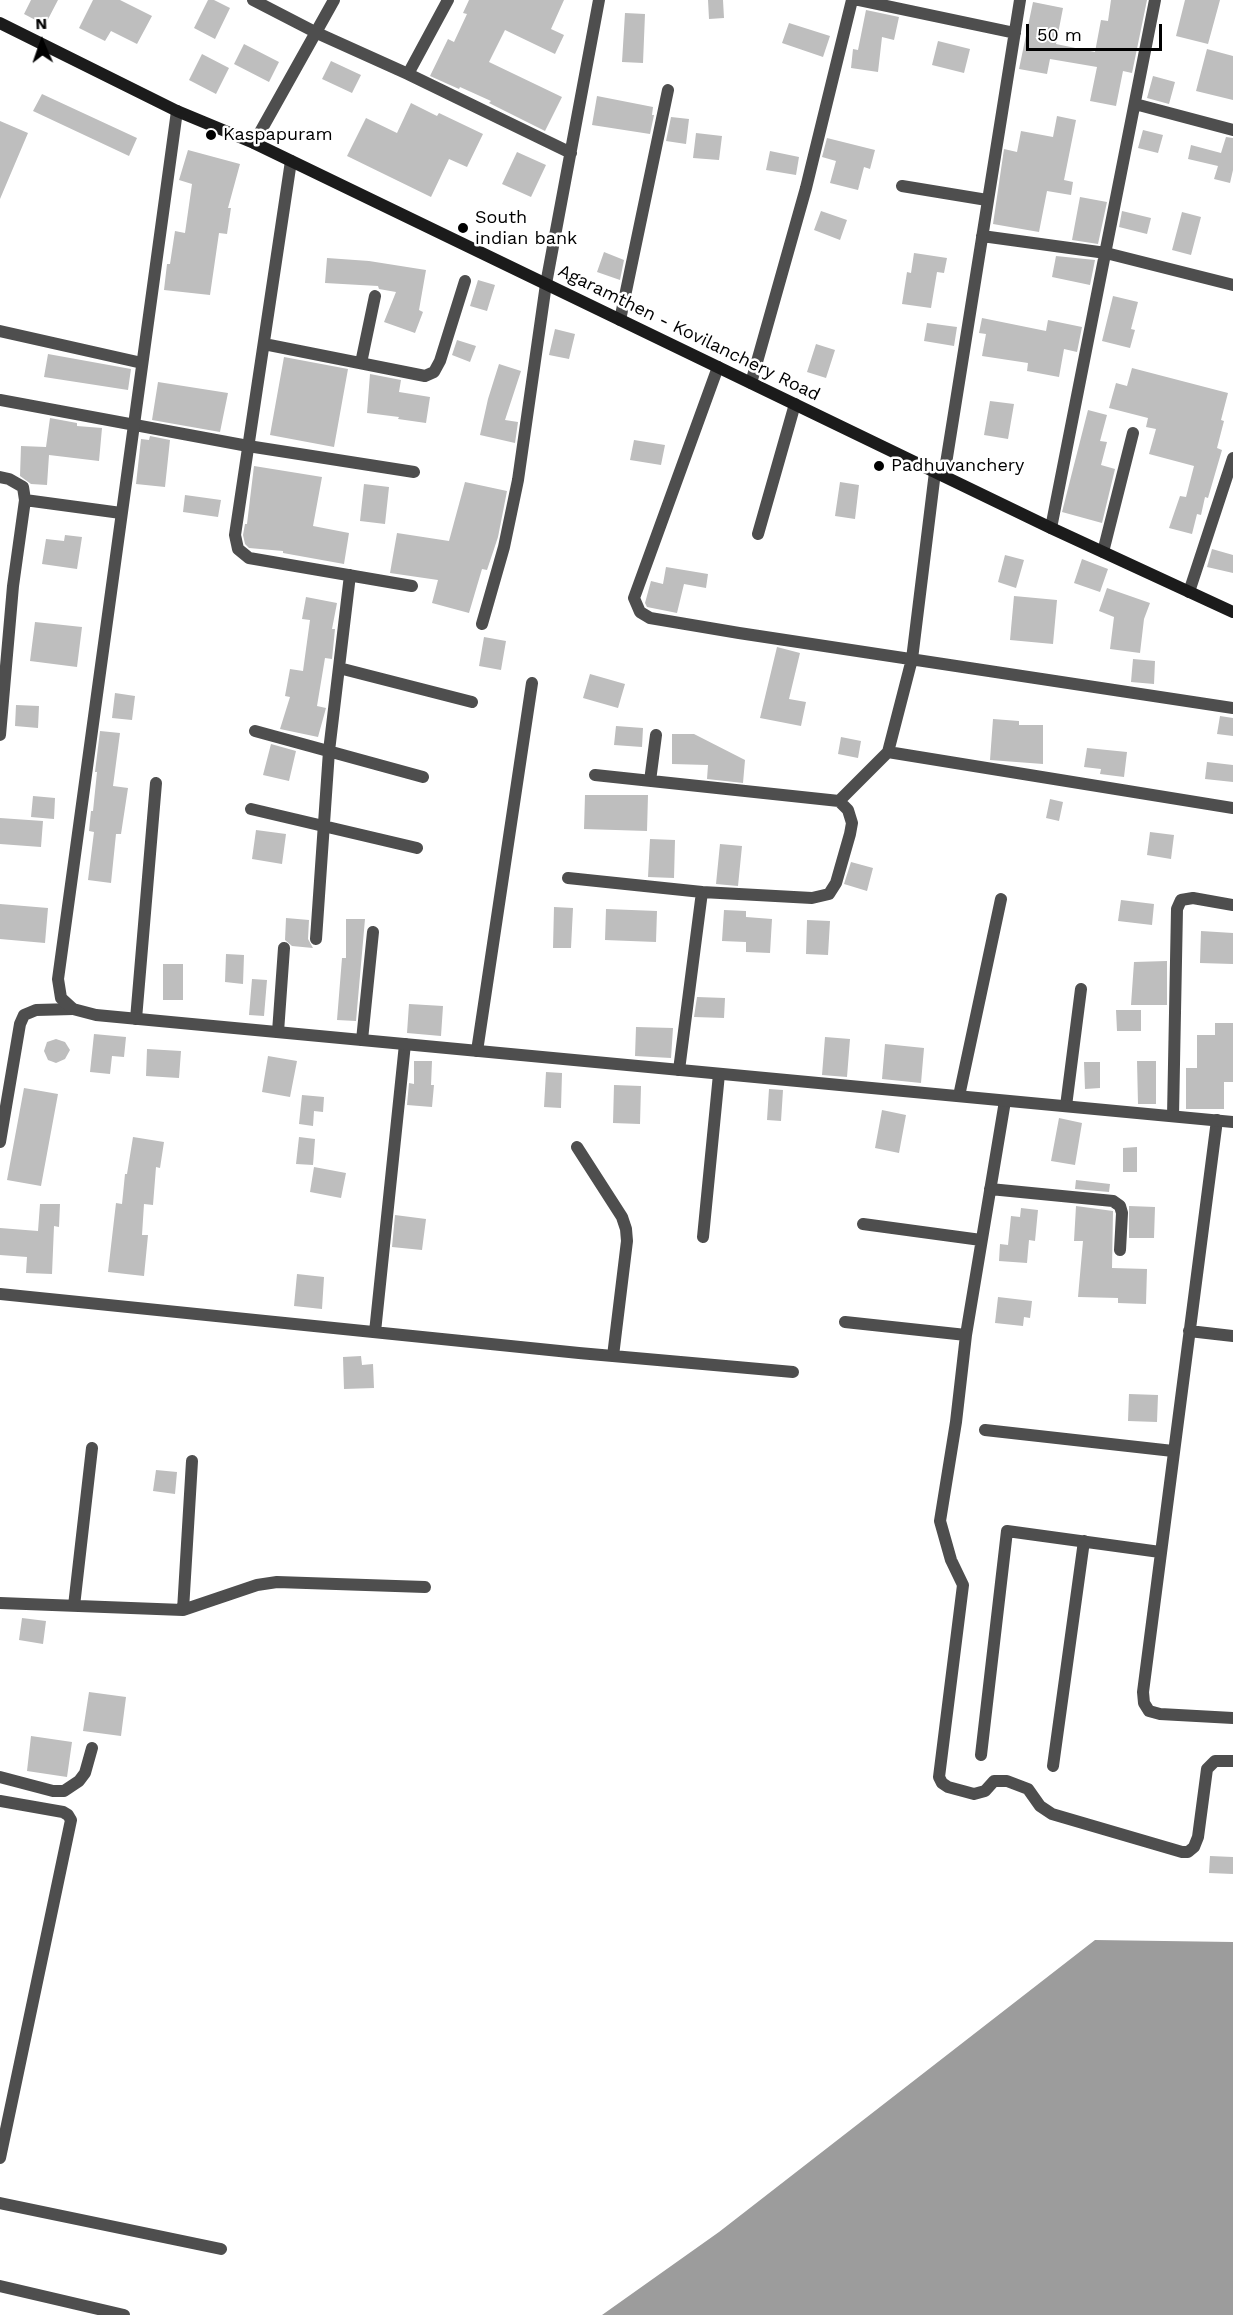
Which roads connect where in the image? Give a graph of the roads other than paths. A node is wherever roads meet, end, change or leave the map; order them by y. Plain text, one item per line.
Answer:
1 (252, 0) edge
2 (334, 0) edge
3 (448, 0) edge
4 (599, 0) edge
5 (852, 0) edge
6 (858, 0) edge
7 (1020, 0) edge
8 (1155, 0) edge
9 (0, 23) edge
10 (317, 33) junction
11 (1015, 33) junction
12 (408, 74) junction
13 (668, 90) dead end
14 (1135, 104) junction
15 (177, 111) junction
16 (1233, 130) edge
17 (254, 143) junction
18 (571, 153) junction
19 (291, 161) junction
20 (902, 186) dead end
21 (987, 200) junction
22 (982, 236) junction
23 (1106, 253) junction
24 (465, 281) dead end
25 (546, 284) junction
26 (1233, 285) edge
27 (375, 296) dead end
28 (620, 320) junction
29 (0, 331) edge
30 (264, 344) junction
31 (142, 363) junction
32 (362, 363) junction
33 (718, 367) junction
34 (751, 383) junction
35 (0, 400) edge
36 (795, 404) junction
37 (133, 424) junction
38 (1133, 434) dead end
39 (249, 446) junction
40 (1233, 458) edge
41 (414, 472) dead end
42 (940, 474) junction
43 (0, 477) edge
44 (25, 500) junction
45 (121, 513) junction
46 (1051, 528) junction
47 (758, 534) dead end
48 (1103, 552) junction
49 (350, 575) junction
50 (6, 586) edge
51 (412, 586) dead end
52 (1188, 592) junction
53 (1233, 612) edge
54 (482, 624) dead end
55 (912, 659) junction
56 (339, 668) junction
57 (532, 683) dead end
58 (472, 702) dead end
59 (1233, 708) edge
60 (1, 711) edge
61 (255, 731) dead end
62 (0, 735) edge
63 (656, 735) dead end
64 (329, 751) junction
65 (888, 752) junction
66 (596, 775) dead end
67 (423, 777) dead end
68 (650, 781) junction
69 (156, 783) dead end
70 (840, 801) junction
71 (1233, 808) edge
72 (251, 809) dead end
73 (324, 827) junction
74 (417, 848) dead end
75 (568, 878) dead end
76 (702, 892) junction
77 (1001, 899) dead end
78 (1233, 904) edge
79 (373, 932) dead end
80 (316, 939) dead end
81 (284, 948) dead end
82 (1081, 989) dead end
83 (73, 1009) junction
84 (136, 1019) junction
85 (278, 1032) junction
86 (362, 1040) junction
87 (405, 1044) junction
88 (477, 1051) junction
89 (6, 1063) edge
90 (679, 1070) junction
91 (719, 1074) junction
92 (958, 1096) junction
93 (1005, 1101) junction
94 (1066, 1106) junction
95 (1173, 1116) junction
96 (1217, 1120) junction
97 (1233, 1122) edge
98 (0, 1142) edge
99 (577, 1148) dead end
100 (990, 1189) junction
101 (863, 1224) dead end
102 (703, 1237) dead end
103 (981, 1240) junction
104 (1120, 1250) dead end
105 (0, 1294) edge
106 (844, 1322) dead end
107 (1189, 1331) junction
108 (375, 1332) junction
109 (966, 1335) junction
110 (1233, 1336) edge
111 (613, 1356) junction
112 (793, 1372) dead end
113 (985, 1430) dead end
114 (92, 1448) dead end
115 (1173, 1451) junction
116 (192, 1461) dead end
117 (1084, 1541) junction
118 (1160, 1552) junction
119 (425, 1587) dead end
120 (0, 1603) edge
121 (74, 1606) junction
122 (183, 1610) junction
123 (1233, 1718) edge
124 (92, 1748) dead end
125 (981, 1755) dead end
126 (1233, 1761) edge
127 (1053, 1766) dead end
128 (0, 1777) edge
129 (1, 1805) edge
130 (4, 2115) edge
131 (0, 2158) edge
132 (0, 2203) edge
133 (221, 2249) dead end
134 (0, 2286) edge
135 (124, 2315) edge

1 - 10 street
2 - 10 street
3 - 12 street
4 - 18 street
5 - 34 street
6 - 11 street
7 - 11 street
8 - 14 street
9 - 15 main road, Agaramthen - Kovilanchery Road
10 - 12 street
10 - 17 street
11 - 21 street
12 - 18 street
13 - 28 street
14 - 16 street
14 - 23 street
15 - 17 main road, Agaramthen - Kovilanchery Road
15 - 31 street
17 - 19 main road, Agaramthen - Kovilanchery Road
18 - 25 street
19 - 25 main road, Agaramthen - Kovilanchery Road
19 - 30 street
20 - 21 street
21 - 22 street
22 - 23 street
22 - 42 street
23 - 26 street
23 - 46 street
24 - 32 street
25 - 28 main road, Agaramthen - Kovilanchery Road
25 - 54 street
27 - 32 street
28 - 33 main road, Agaramthen - Kovilanchery Road
29 - 31 street
30 - 32 street
30 - 39 street
31 - 37 street
33 - 34 main road, Agaramthen - Kovilanchery Road
33 - 55 street
34 - 36 main road, Agaramthen - Kovilanchery Road
35 - 37 street
36 - 42 main road, Agaramthen - Kovilanchery Road
36 - 47 street
37 - 39 street
37 - 45 street
38 - 48 street
39 - 41 street
39 - 49 street
40 - 52 street
42 - 46 main road, Agaramthen - Kovilanchery Road
42 - 55 street
43 - 44 street
44 - 45 street
44 - 50 street
45 - 83 street
46 - 48 main road, Agaramthen - Kovilanchery Road
48 - 52 main road, Agaramthen - Kovilanchery Road
49 - 51 street
49 - 56 street
50 - 60 street
52 - 53 main road, Agaramthen - Kovilanchery Road
55 - 59 street
55 - 65 street
56 - 58 street
56 - 64 street
57 - 88 street
60 - 62 street
61 - 64 street
63 - 68 street
64 - 67 street
64 - 73 street
65 - 70 street
65 - 71 street
66 - 68 street
68 - 70 street
69 - 84 street
70 - 76 street
72 - 73 street
73 - 74 street
73 - 80 street
75 - 76 street
76 - 90 street
77 - 92 street
78 - 95 street
79 - 86 street
81 - 85 street
82 - 94 street
83 - 84 street
83 - 89 street
84 - 85 street
85 - 86 street
86 - 87 street
87 - 88 street
87 - 108 street
88 - 90 street
89 - 98 street
90 - 91 street
91 - 92 street
91 - 102 street
92 - 93 street
93 - 94 street
93 - 100 street
94 - 95 street
95 - 96 street
96 - 97 street
96 - 107 street
99 - 111 street
100 - 103 street
100 - 104 street
101 - 103 street
103 - 109 street
105 - 108 street
106 - 109 street
107 - 110 street
107 - 115 street
108 - 111 street
109 - 126 street
111 - 112 street
113 - 115 street
114 - 121 street
115 - 118 street
116 - 122 street
117 - 118 street
117 - 125 street
117 - 127 street
118 - 123 street
119 - 122 street
120 - 121 street
121 - 122 street
124 - 128 street
129 - 130 street
130 - 131 street
132 - 133 street
134 - 135 street

